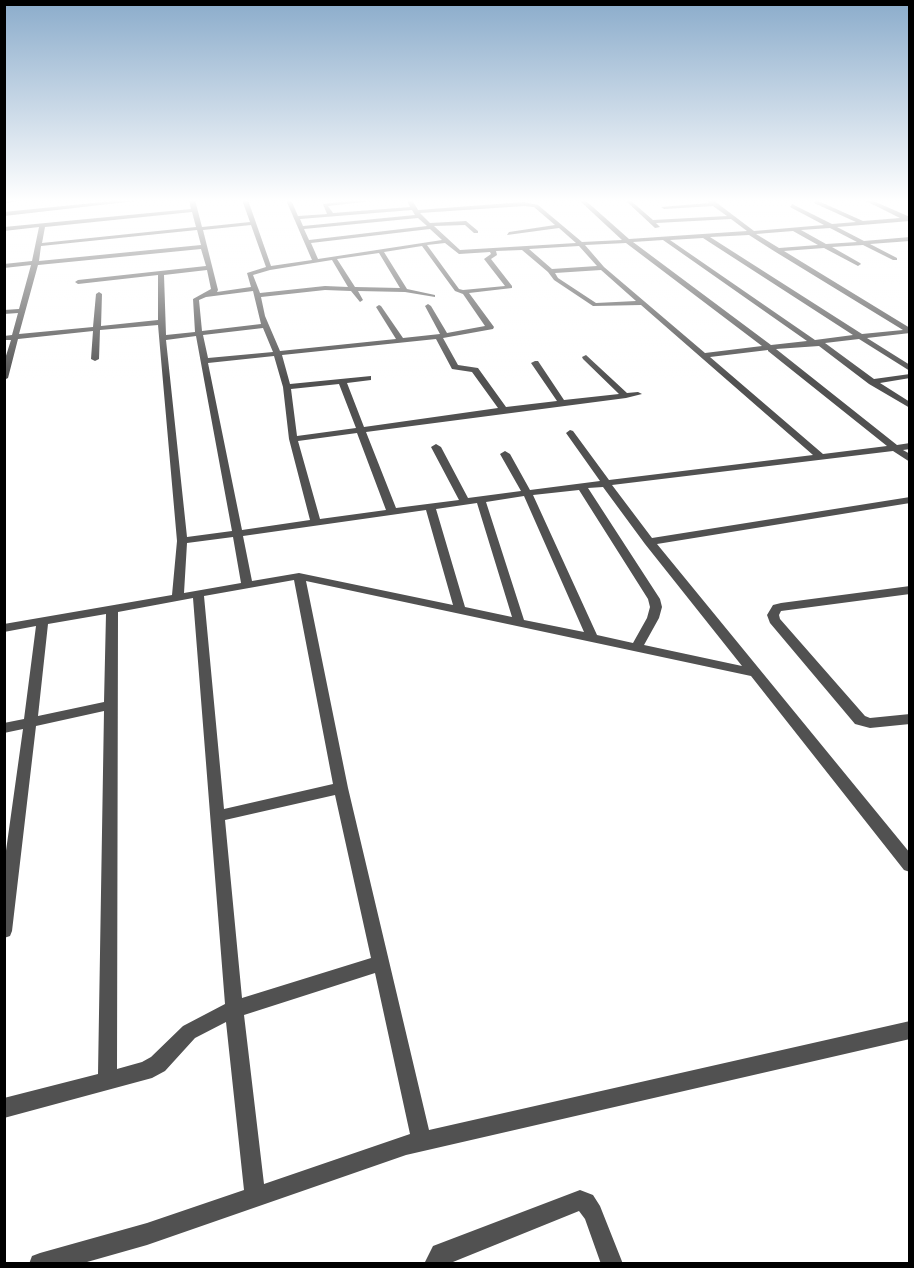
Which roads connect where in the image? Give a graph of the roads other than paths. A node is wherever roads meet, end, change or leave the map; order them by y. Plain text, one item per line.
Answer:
1 (36, 259) edge
2 (75, 259) edge
3 (206, 259) edge
4 (266, 259) edge
5 (315, 259) edge
6 (333, 259) edge
7 (334, 259) edge
8 (386, 259) edge
9 (434, 259) edge
10 (487, 259) edge
11 (537, 259) edge
12 (594, 259) edge
13 (652, 259) edge
14 (697, 259) edge
15 (740, 259) edge
16 (791, 259) edge
17 (849, 259) edge
18 (316, 262) junction
19 (35, 263) junction
20 (858, 264) dead end
21 (4, 266) edge
22 (208, 268) junction
23 (269, 268) junction
24 (602, 268) junction
25 (550, 271) junction
26 (161, 273) junction
27 (78, 282) dead end
28 (353, 289) junction
29 (405, 290) junction
30 (256, 292) junction
31 (465, 292) junction
32 (99, 294) dead end
33 (202, 296) junction
34 (433, 296) dead end
35 (360, 300) dead end
36 (644, 303) junction
37 (428, 306) dead end
38 (380, 307) dead end
39 (23, 310) junction
40 (4, 312) edge
41 (162, 322) junction
42 (264, 326) junction
43 (96, 328) junction
44 (909, 331) edge
45 (199, 334) junction
46 (441, 336) junction
47 (15, 337) junction
48 (4, 338) edge
49 (162, 338) junction
50 (861, 338) junction
51 (401, 341) junction
52 (818, 343) junction
53 (771, 349) junction
54 (277, 353) junction
55 (706, 355) junction
56 (586, 357) dead end
57 (95, 359) dead end
58 (204, 361) junction
59 (7, 363) edge
60 (535, 363) dead end
61 (909, 369) edge
62 (909, 376) edge
63 (4, 378) edge
64 (368, 378) dead end
65 (342, 381) junction
66 (872, 382) junction
67 (287, 387) junction
68 (638, 394) dead end
69 (626, 396) junction
70 (562, 402) junction
71 (909, 406) edge
72 (504, 410) junction
73 (360, 430) junction
74 (570, 433) dead end
75 (293, 439) junction
76 (909, 446) edge
77 (436, 447) dead end
78 (895, 448) junction
79 (505, 454) dead end
80 (822, 458) junction
81 (909, 459) edge
82 (607, 483) junction
83 (582, 486) junction
84 (527, 493) junction
85 (481, 500) junction
86 (909, 500) edge
87 (465, 502) junction
88 (430, 507) junction
89 (392, 512) junction
90 (316, 523) junction
91 (239, 532) junction
92 (182, 541) junction
93 (649, 542) junction
94 (298, 576) junction
95 (247, 583) junction
96 (909, 590) edge
97 (198, 593) junction
98 (178, 596) junction
99 (112, 609) junction
100 (460, 610) junction
101 (43, 620) junction
102 (519, 622) junction
103 (4, 628) edge
104 (592, 637) junction
105 (637, 647) junction
106 (756, 673) junction
107 (111, 705) junction
108 (909, 719) edge
109 (30, 722) junction
110 (4, 728) edge
111 (342, 788) junction
112 (218, 816) junction
113 (909, 865) edge
114 (4, 931) edge
115 (382, 963) junction
116 (234, 1009) junction
117 (909, 1030) edge
118 (107, 1081) junction
119 (4, 1108) edge
120 (422, 1142) junction
121 (255, 1197) junction
122 (40, 1263) edge
123 (435, 1263) edge
124 (612, 1263) edge

1 - 19 street
2 - 19 street
3 - 22 street
4 - 23 street
5 - 18 street
6 - 18 street
7 - 28 street
8 - 29 street
9 - 31 street
10 - 31 street
11 - 25 street
12 - 24 street
13 - 53 street
14 - 52 street
15 - 50 street
16 - 44 street
17 - 20 street
18 - 23 street
19 - 21 street
19 - 39 street
22 - 26 street
22 - 33 street
23 - 30 street
24 - 25 street
24 - 36 street
25 - 36 street
26 - 27 street
26 - 41 street
28 - 29 street
28 - 30 street
28 - 35 street
29 - 34 street
30 - 33 street
30 - 42 street
31 - 46 street
32 - 43 street
33 - 45 street
36 - 55 street
37 - 46 street
38 - 51 street
39 - 40 street
39 - 47 street
41 - 43 street
41 - 49 street
42 - 45 street
42 - 54 street
43 - 47 street
43 - 57 street
44 - 50 street
45 - 49 street
45 - 58 street
46 - 51 street
46 - 72 street
47 - 48 street
47 - 59 street
49 - 92 street
50 - 52 street
50 - 61 street
51 - 54 street
52 - 53 street
52 - 66 street
53 - 55 street
53 - 78 street
54 - 58 street
54 - 67 street
55 - 80 street
56 - 69 street
58 - 91 street
59 - 63 street
60 - 70 street
62 - 66 street
64 - 65 street
65 - 67 street
65 - 73 street
66 - 71 street
67 - 75 street
68 - 69 street
69 - 70 street
70 - 72 street
72 - 73 street
73 - 75 street
73 - 89 street
74 - 82 street
75 - 90 street
76 - 78 street
77 - 87 street
78 - 80 street
78 - 81 street
79 - 84 street
80 - 82 street
82 - 83 street
82 - 93 street
83 - 84 street
83 - 105 street
84 - 85 street
84 - 104 street
85 - 87 street
85 - 102 street
86 - 93 street
87 - 88 street
88 - 89 street
88 - 100 street
89 - 90 street
90 - 91 street
91 - 92 street
91 - 95 street
92 - 98 street
93 - 106 street
94 - 95 street
94 - 100 street
94 - 111 street
95 - 97 street
96 - 108 street
97 - 98 street
97 - 112 street
98 - 99 street
99 - 101 street
99 - 107 street
100 - 102 street
101 - 103 street
101 - 109 street
102 - 104 street
104 - 105 street
105 - 106 street
106 - 113 street
107 - 109 street
107 - 118 street
109 - 110 street
109 - 114 street
111 - 112 street
111 - 115 street
112 - 116 street
115 - 116 street
115 - 120 street
116 - 118 street
116 - 121 street
117 - 120 street
118 - 119 street
120 - 121 street
121 - 122 street
123 - 124 street

